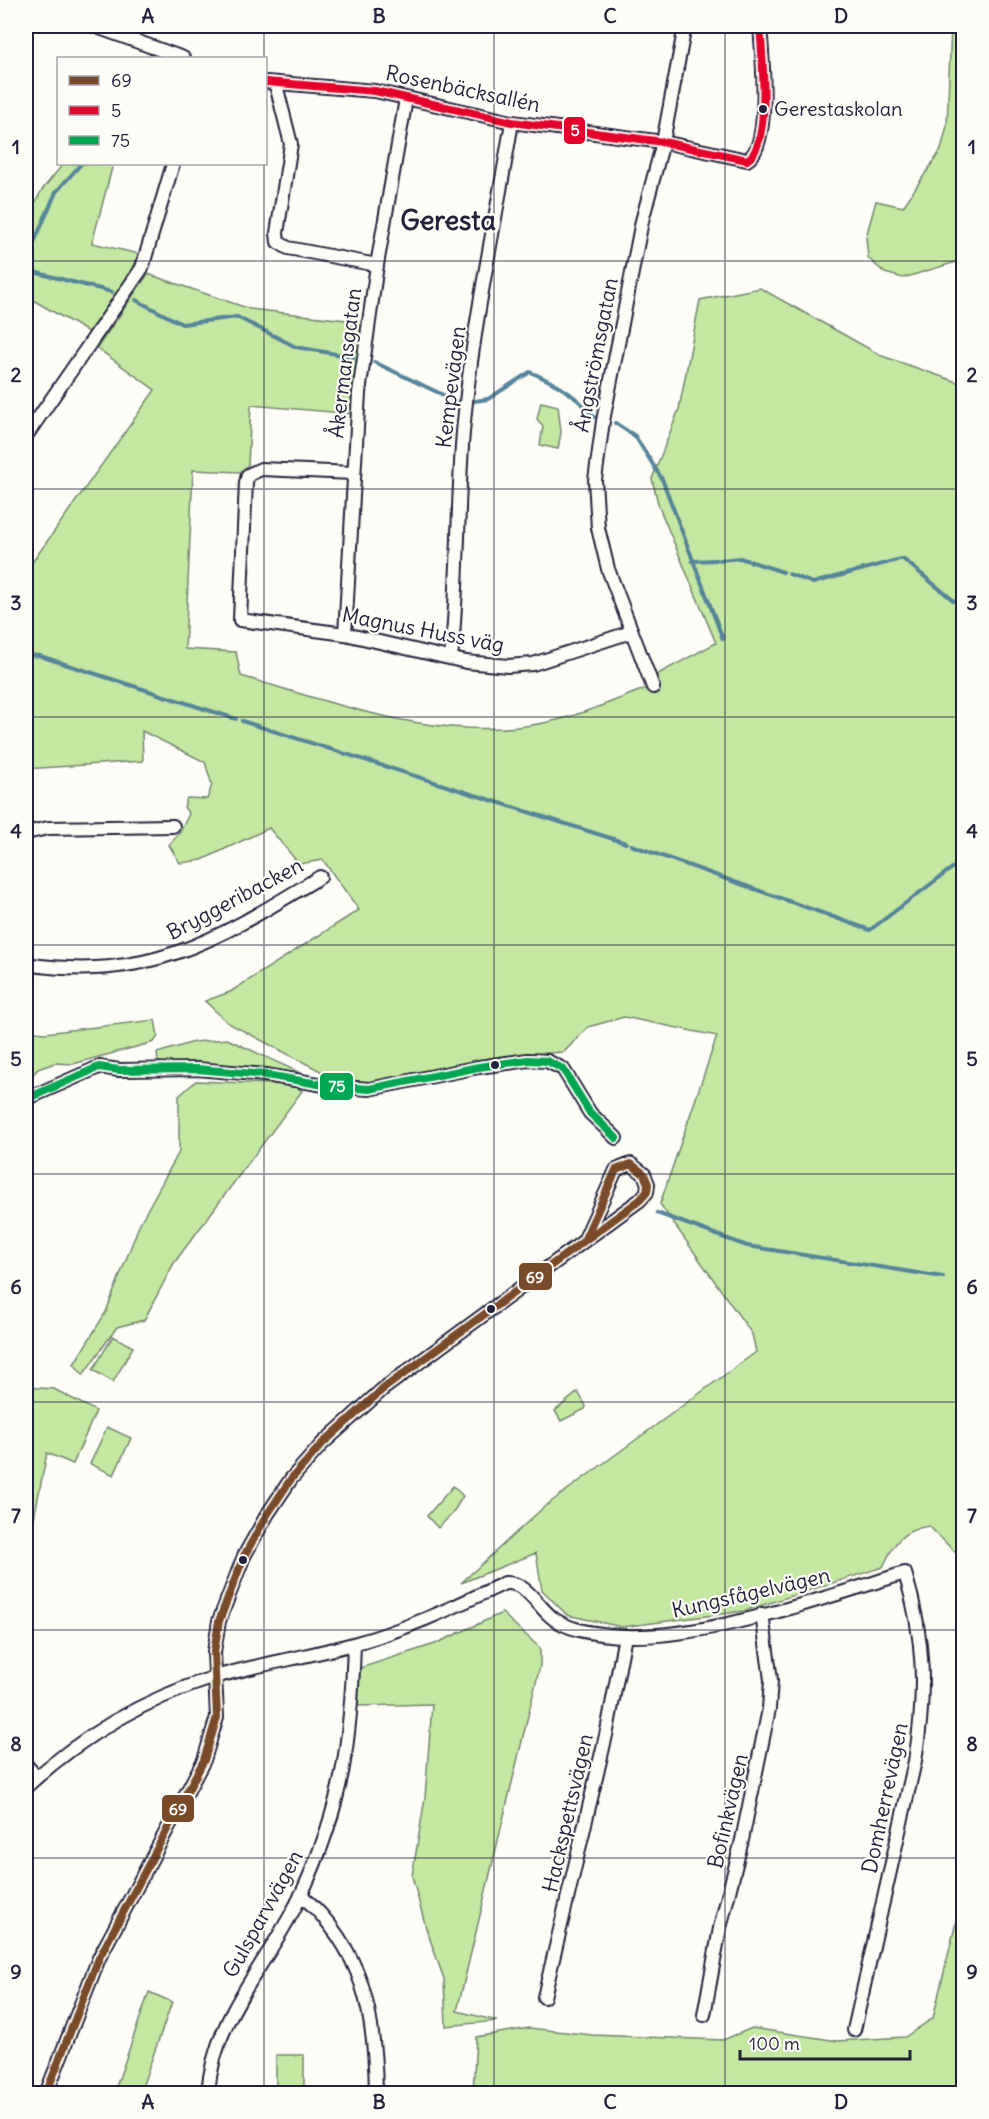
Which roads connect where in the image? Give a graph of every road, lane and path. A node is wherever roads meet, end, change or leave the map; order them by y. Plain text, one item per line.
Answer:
1 (94, 26) edge
2 (685, 26) edge
3 (760, 26) edge
4 (180, 57) edge
5 (271, 83) edge
6 (406, 99) junction
7 (512, 122) junction
8 (663, 142) junction
9 (173, 165) edge
10 (377, 265) junction
11 (26, 436) edge
12 (352, 473) junction
13 (631, 632) junction
14 (345, 634) junction
15 (451, 658) junction
16 (653, 687) dead end
17 (173, 826) dead end
18 (26, 833) edge
19 (320, 877) dead end
20 (26, 964) edge
21 (26, 1099) edge
22 (616, 1138) dead end
23 (584, 1241) junction
24 (905, 1573) joint
25 (762, 1614) junction
26 (625, 1636) junction
27 (354, 1644) junction
28 (214, 1678) junction
29 (26, 1765) edge
30 (37, 1777) junction
31 (26, 1787) edge
32 (301, 1895) junction
33 (544, 1997) dead end
34 (704, 2015) dead end
35 (854, 2031) dead end
36 (46, 2094) edge
37 (208, 2094) edge
38 (376, 2094) edge

1 - 4 street
2 - 8 street, Ångströmsgatan
3 - 8 street, Rosenbäcksallén
5 - 6 street, Rosenbäcksallén
5 - 10 street
6 - 7 street, Rosenbäcksallén
6 - 10 street, Åkermansgatan
7 - 8 street, Rosenbäcksallén
7 - 15 street, Kempevägen
8 - 13 street, Ångströmsgatan
9 - 11 street
10 - 12 street, Åkermansgatan
12 - 14 street, Åkermansgatan
12 - 14 street, Magnus Huss väg
13 - 15 street, Magnus Huss väg
13 - 16 street, Ångströmsgatan
14 - 15 street, Magnus Huss väg
17 - 18 street
19 - 20 street, Bryggeribacken
21 - 22 street
23 - 23 street
23 - 28 street
24 - 25 street, Kungsfågelvägen
24 - 35 street, Domherrevägen
25 - 26 street, Kungsfågelvägen
25 - 34 street, Bofinkvägen
26 - 27 street, Kungsfågelvägen
26 - 33 street, Hackspettsvägen
27 - 28 street
27 - 32 street, Gulsparvvägen
28 - 30 street
28 - 36 street
29 - 30 street
30 - 31 street
32 - 37 street, Gulsparvvägen
32 - 38 street

